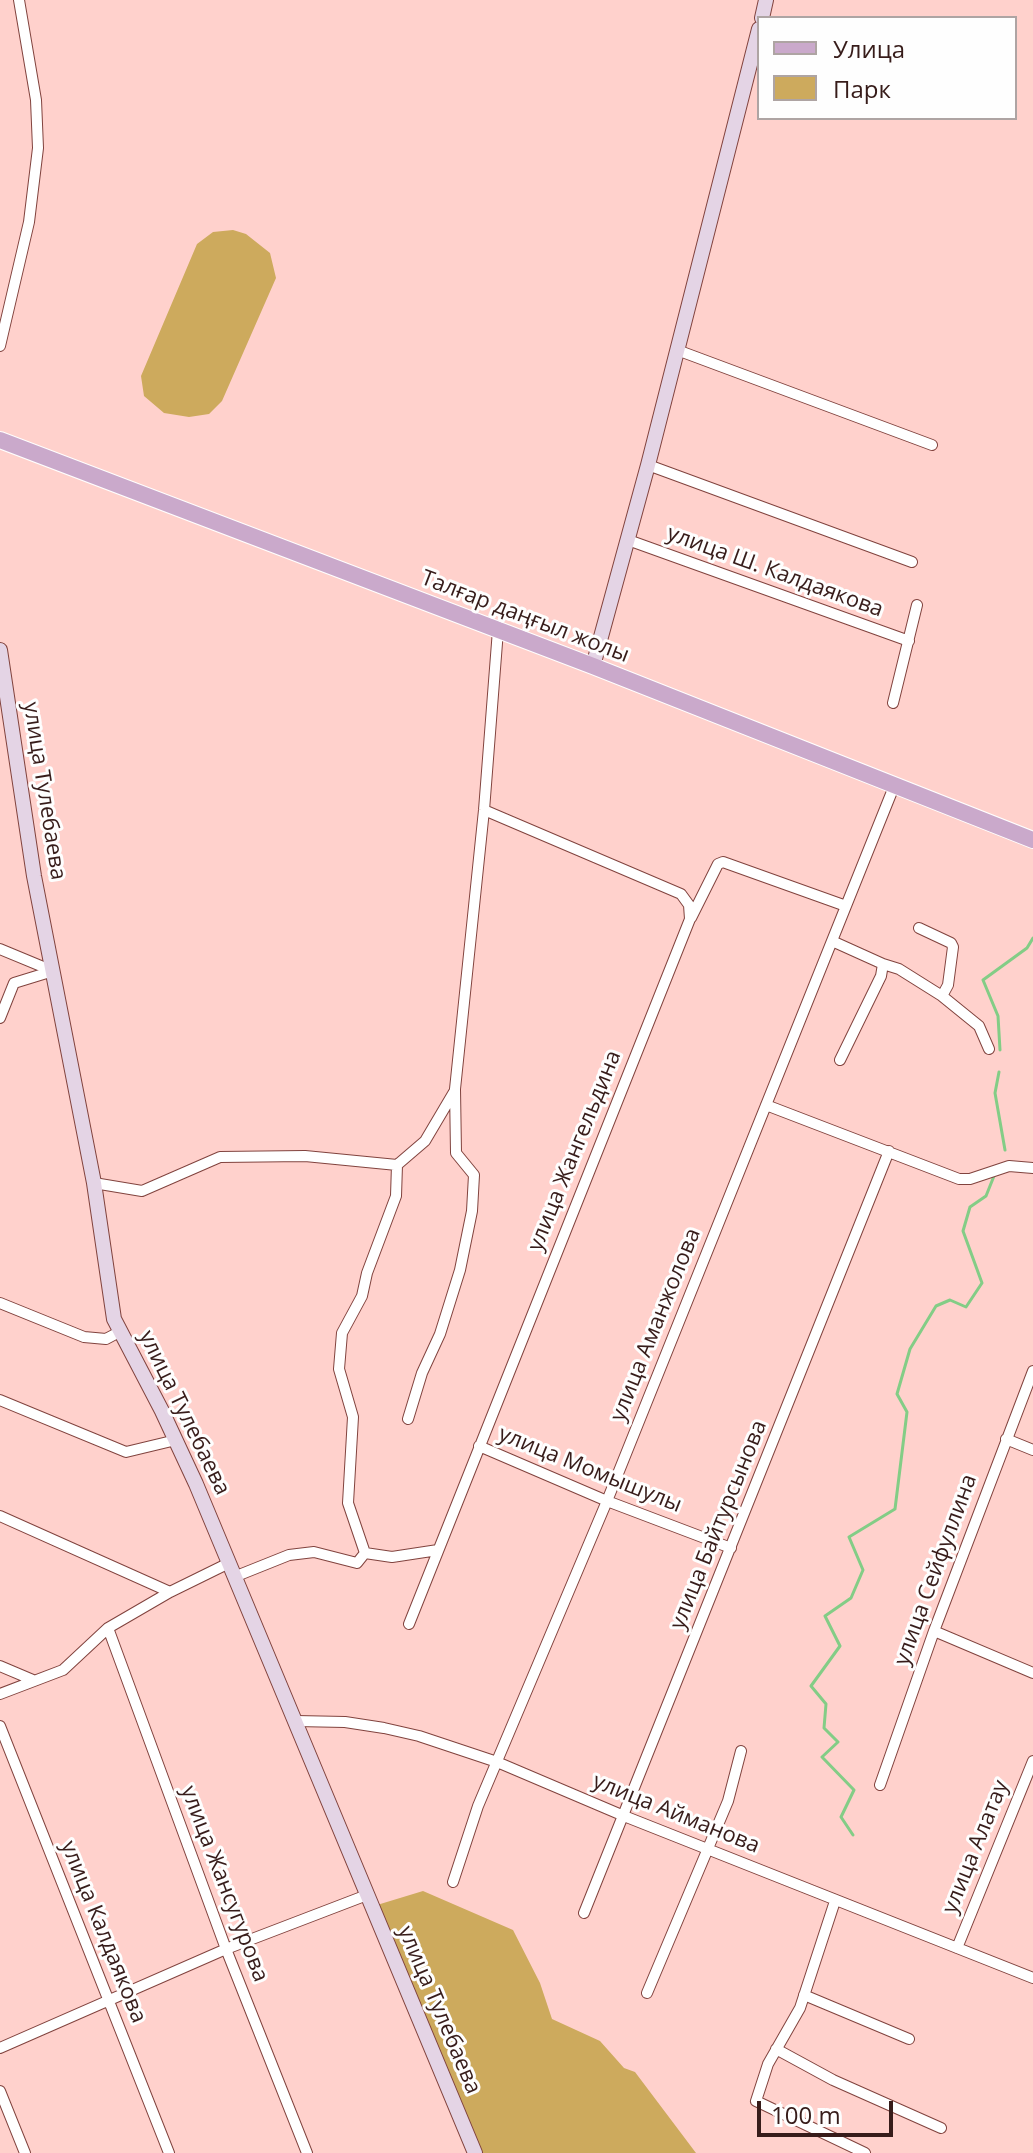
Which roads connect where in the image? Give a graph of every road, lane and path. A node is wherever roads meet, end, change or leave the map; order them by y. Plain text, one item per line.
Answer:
1 (19, 0) edge
2 (757, 37) edge
3 (0, 346) edge
4 (677, 350) junction
5 (0, 440) edge
6 (932, 445) dead end
7 (648, 465) junction
8 (628, 540) junction
9 (912, 562) dead end
10 (917, 605) dead end
11 (498, 630) junction
12 (909, 641) junction
13 (0, 650) edge
14 (593, 666) junction
15 (893, 703) dead end
16 (895, 784) junction
17 (484, 810) junction
18 (1033, 840) edge
19 (846, 906) junction
20 (690, 919) junction
21 (919, 928) dead end
22 (832, 941) junction
23 (0, 949) edge
24 (883, 964) junction
25 (53, 971) junction
26 (942, 996) junction
27 (0, 1018) edge
28 (989, 1049) dead end
29 (840, 1060) dead end
30 (455, 1089) junction
31 (766, 1105) junction
32 (889, 1151) junction
33 (397, 1165) junction
34 (1033, 1168) edge
35 (94, 1183) junction
36 (0, 1303) edge
37 (121, 1331) junction
38 (1033, 1371) edge
39 (0, 1400) edge
40 (408, 1419) dead end
41 (1006, 1439) junction
42 (176, 1440) junction
43 (479, 1446) junction
44 (1033, 1450) edge
45 (607, 1501) junction
46 (0, 1516) edge
47 (731, 1548) junction
48 (438, 1550) junction
49 (365, 1553) junction
50 (232, 1570) junction
51 (170, 1592) junction
52 (409, 1624) dead end
53 (108, 1628) junction
54 (934, 1631) junction
55 (0, 1666) edge
56 (1033, 1673) edge
57 (33, 1680) junction
58 (0, 1694) edge
59 (296, 1721) junction
60 (0, 1726) edge
61 (741, 1751) dead end
62 (1033, 1761) edge
63 (497, 1762) junction
64 (880, 1785) dead end
65 (624, 1816) junction
66 (706, 1848) junction
67 (453, 1882) dead end
68 (367, 1895) junction
69 (835, 1901) junction
70 (584, 1913) dead end
71 (957, 1948) junction
72 (226, 1949) junction
73 (1033, 1978) edge
74 (647, 1993) dead end
75 (804, 1995) junction
76 (108, 2000) junction
77 (909, 2039) dead end
78 (0, 2048) edge
79 (776, 2049) junction
80 (0, 2091) edge
81 (941, 2128) dead end
82 (25, 2153) edge
83 (169, 2153) edge
84 (307, 2153) edge
85 (475, 2153) edge
86 (865, 2153) edge

1 - 3 street
2 - 4 street
4 - 6 street
4 - 7 street
5 - 11 main road, Талғар даңғыл жолы
7 - 8 street
7 - 9 street
8 - 12 street, улица Ш. Калдаякова
8 - 14 street
10 - 12 street
11 - 14 main road, Талғар даңғыл жолы
11 - 17 street
12 - 15 street
13 - 25 street, улица Тулебаева
14 - 16 main road, Талғар даңғыл жолы
16 - 18 main road, Талғар даңғыл жолы
16 - 19 street, улица Аманжолова
17 - 20 street
17 - 30 street
19 - 20 street, улица Жангельдина
19 - 22 street, улица Аманжолова
20 - 43 street, улица Жангельдина
21 - 26 street
22 - 24 street
22 - 31 street, улица Аманжолова
23 - 25 street
24 - 26 street
24 - 29 street
25 - 27 street
25 - 35 street, улица Тулебаева
26 - 28 street
30 - 33 street
30 - 40 street
31 - 32 street
31 - 45 street, улица Аманжолова
32 - 34 street
32 - 47 street, улица Байтурсынова
33 - 35 street
33 - 49 street
35 - 37 street, улица Тулебаева
36 - 37 street
37 - 42 street, улица Тулебаева
38 - 41 street, улица Сейфуллина
39 - 42 street
41 - 44 street
41 - 54 street, улица Сейфуллина
42 - 50 street, улица Тулебаева
43 - 45 street, улица Момышулы
43 - 48 street, улица Жангельдина
45 - 47 street, улица Момышулы
45 - 63 street, улица Аманжолова
46 - 51 street
47 - 65 street, улица Байтурсынова
48 - 49 street
48 - 52 street, улица Жангельдина
49 - 50 street
50 - 51 street
50 - 59 street, улица Тулебаева
51 - 53 street
53 - 57 street
53 - 72 street, улица Жансугурова
54 - 56 street
54 - 64 street, улица Сейфуллина
55 - 57 street
57 - 58 street
59 - 63 street, улица Айманова
59 - 68 street, улица Тулебаева
60 - 76 street, улица Калдаякова
61 - 66 street
62 - 71 street, улица Алатау
63 - 65 street, улица Айманова
63 - 67 street, улица Аманжолова
65 - 66 street, улица Айманова
65 - 70 street, улица Байтурсынова
66 - 69 street, улица Айманова
66 - 74 street
68 - 72 street
68 - 85 street, улица Тулебаева
69 - 71 street, улица Айманова
69 - 75 street
71 - 73 street, улица Айманова
72 - 76 street
72 - 84 street, улица Жансугурова
75 - 77 street
75 - 79 street
76 - 78 street
76 - 83 street, улица Калдаякова
79 - 81 street
79 - 86 street
80 - 82 street

